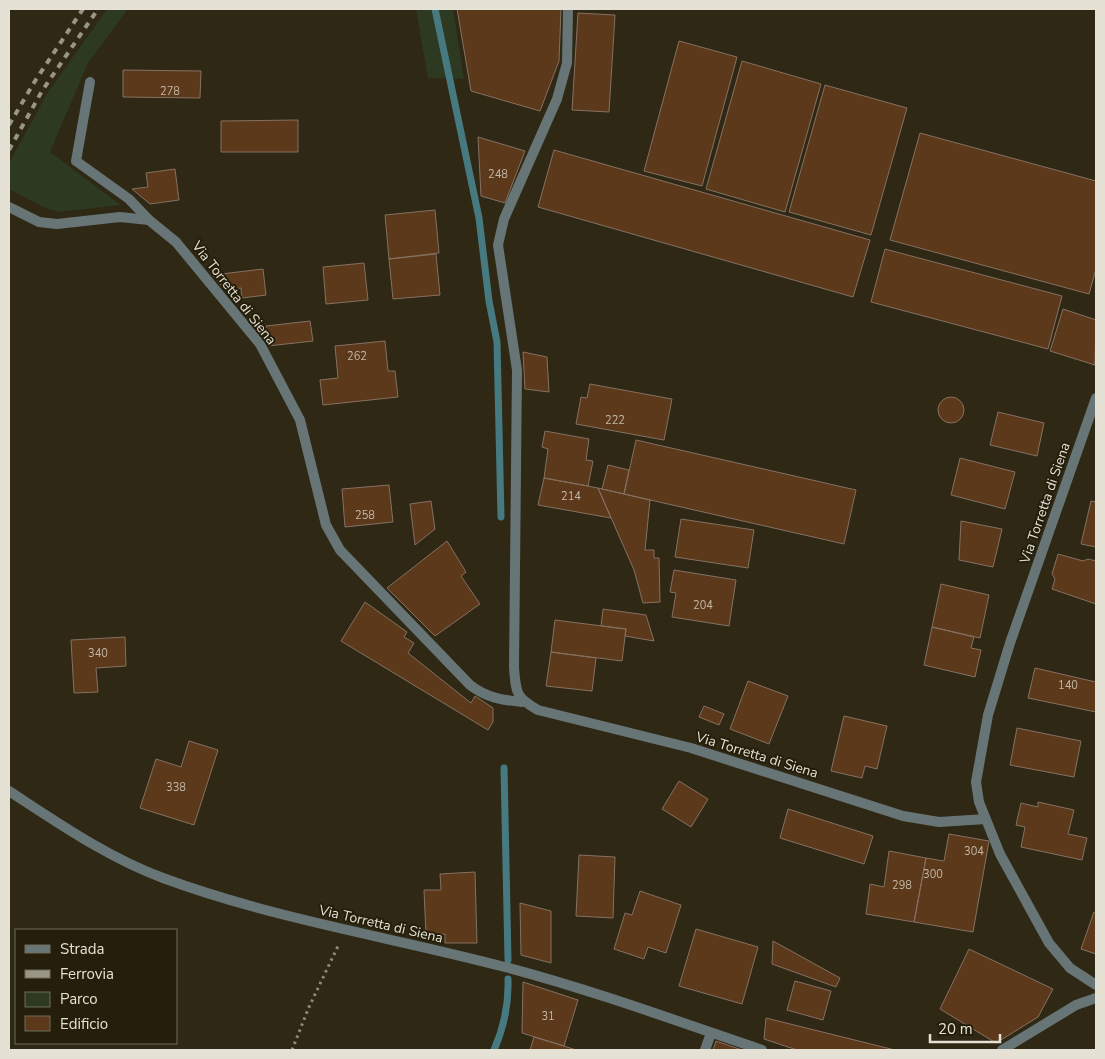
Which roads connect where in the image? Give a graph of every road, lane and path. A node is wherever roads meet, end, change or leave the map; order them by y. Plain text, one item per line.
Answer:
1 (568, 9) edge
2 (90, 82) dead end
3 (10, 208) edge
4 (149, 220) junction
5 (1096, 398) edge
6 (522, 702) junction
7 (9, 791) edge
8 (986, 819) junction
9 (345, 930) junction
10 (1096, 984) edge
11 (1096, 998) edge
12 (711, 1033) junction
13 (292, 1050) edge
14 (705, 1050) edge
15 (762, 1050) edge
16 (1002, 1050) edge

1 - 6 street
2 - 4 street, Via Torretta di Siena
3 - 4 street
4 - 6 street, Via Torretta di Siena
5 - 8 street, Via Torretta di Siena
6 - 8 street, Via Torretta di Siena
7 - 9 street, Via Torretta di Siena
8 - 10 street, Via Torretta di Siena
9 - 12 street, Via Torretta di Siena
9 - 13 path
11 - 16 street
12 - 14 street
12 - 15 street, Via Torretta di Siena

